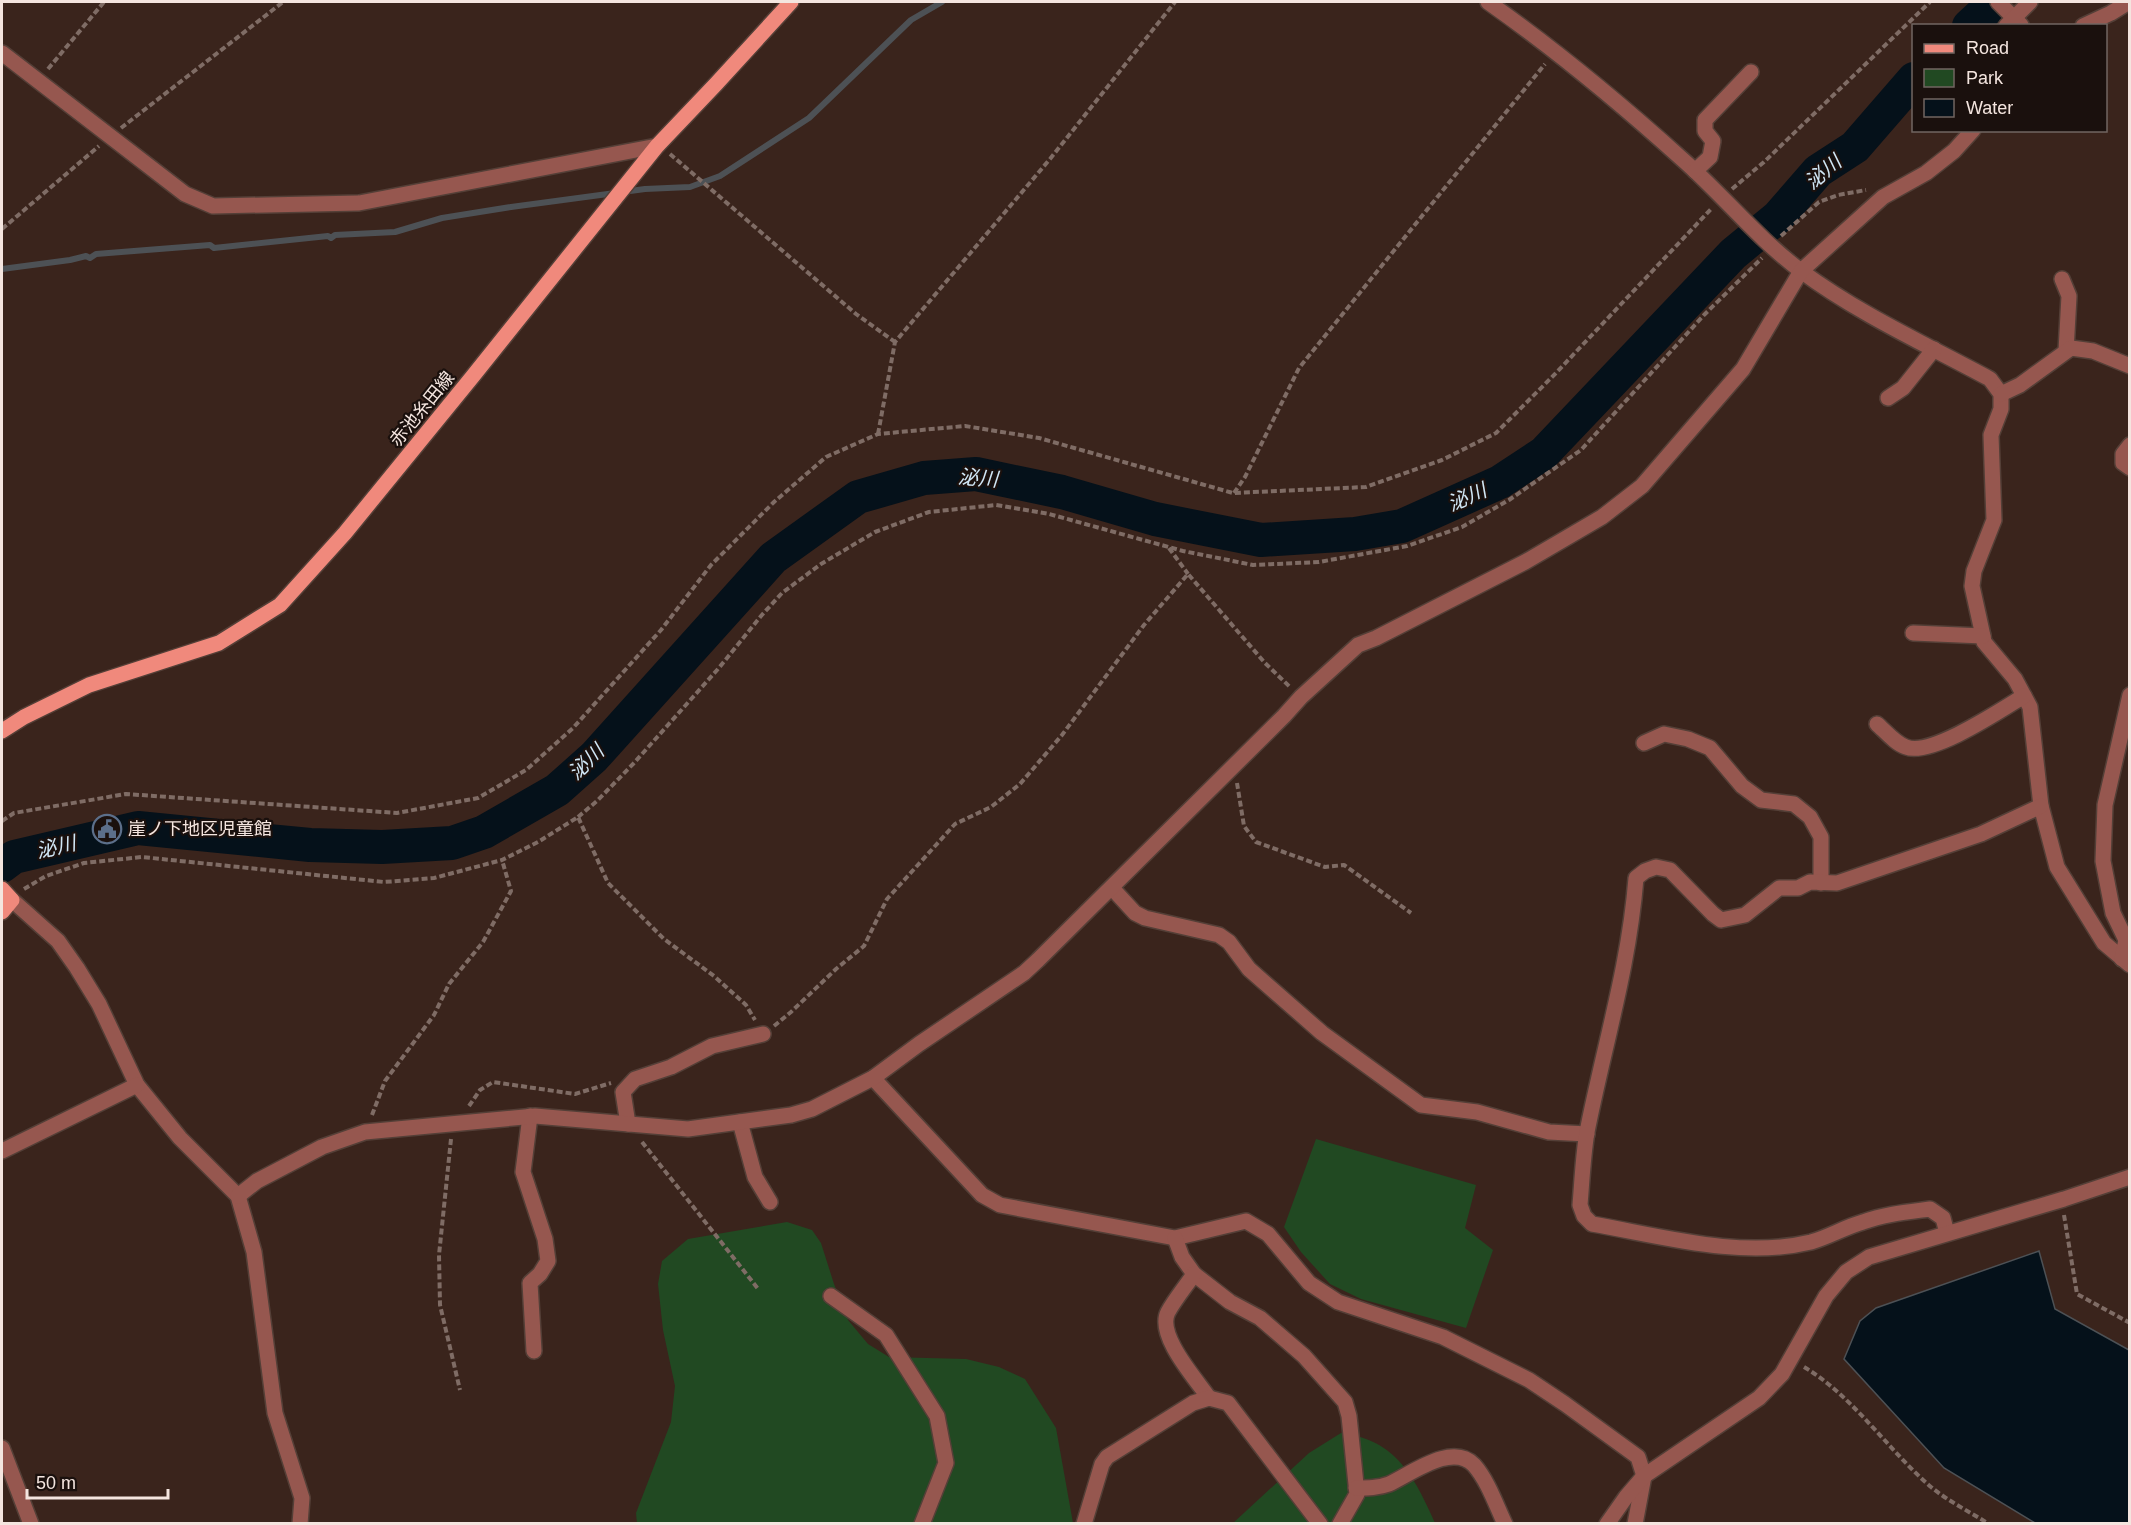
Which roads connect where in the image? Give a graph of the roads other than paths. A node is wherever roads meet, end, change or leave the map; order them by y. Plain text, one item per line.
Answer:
1 (791, 2) edge
2 (1488, 2) edge
3 (2030, 2) edge
4 (2128, 2) edge
5 (2010, 17) edge
6 (2087, 24) edge
7 (2, 53) edge
8 (1751, 72) dead end
9 (1971, 132) edge
10 (657, 146) junction
11 (1695, 171) junction
12 (1801, 271) junction
13 (2062, 279) dead end
14 (1934, 349) junction
15 (2066, 351) junction
16 (2130, 366) edge
17 (2001, 394) junction
18 (1888, 398) dead end
19 (2130, 445) edge
20 (2130, 468) edge
21 (1914, 633) dead end
22 (1983, 636) junction
23 (2130, 694) edge
24 (2024, 696) junction
25 (1877, 724) dead end
26 (2, 731) edge
27 (1644, 743) dead end
28 (2041, 806) junction
29 (1821, 882) junction
30 (1112, 888) junction
31 (6, 893) edge
32 (2, 912) edge
33 (2126, 962) edge
34 (763, 1034) road end
35 (873, 1078) junction
36 (137, 1085) junction
37 (530, 1116) junction
38 (740, 1122) junction
39 (628, 1124) junction
40 (1587, 1134) junction
41 (2, 1151) edge
42 (2130, 1178) edge
43 (238, 1196) junction
44 (770, 1202) dead end
45 (1947, 1233) junction
46 (1175, 1238) junction
47 (1194, 1274) junction
48 (831, 1296) dead end
49 (534, 1351) dead end
50 (1209, 1398) junction
51 (2, 1448) edge
52 (1644, 1476) junction
53 (1356, 1488) junction
54 (31, 1524) edge
55 (300, 1524) edge
56 (922, 1524) edge
57 (1084, 1524) edge
58 (1320, 1524) edge
59 (1340, 1524) edge
60 (1505, 1524) edge
61 (1607, 1524) edge
62 (1635, 1524) edge

1 - 10 main road, 赤池糸田線
2 - 11 street
3 - 5 street
4 - 6 street
7 - 10 street
8 - 11 street
9 - 12 street
10 - 26 main road, 赤池糸田線
11 - 12 street
12 - 14 street
12 - 30 street
13 - 15 street
14 - 17 street
14 - 18 street
15 - 16 street
15 - 17 street
17 - 22 street
19 - 20 street
21 - 22 street
22 - 24 street
23 - 33 street
24 - 25 street
24 - 28 street
27 - 29 street
28 - 29 street
28 - 33 street
29 - 40 street
30 - 35 street
30 - 40 street
31 - 32 main road
31 - 36 street
34 - 39 street
35 - 38 street
35 - 46 street
36 - 41 street
36 - 43 street
37 - 39 street
37 - 43 street
37 - 49 street
38 - 39 street
38 - 44 street
40 - 45 street
42 - 45 street
43 - 55 street
45 - 52 street
46 - 47 street
46 - 52 street
47 - 50 street
47 - 53 street
48 - 56 street
50 - 57 street
50 - 58 street
51 - 54 street
52 - 61 street
52 - 62 street
53 - 59 street
53 - 60 street

